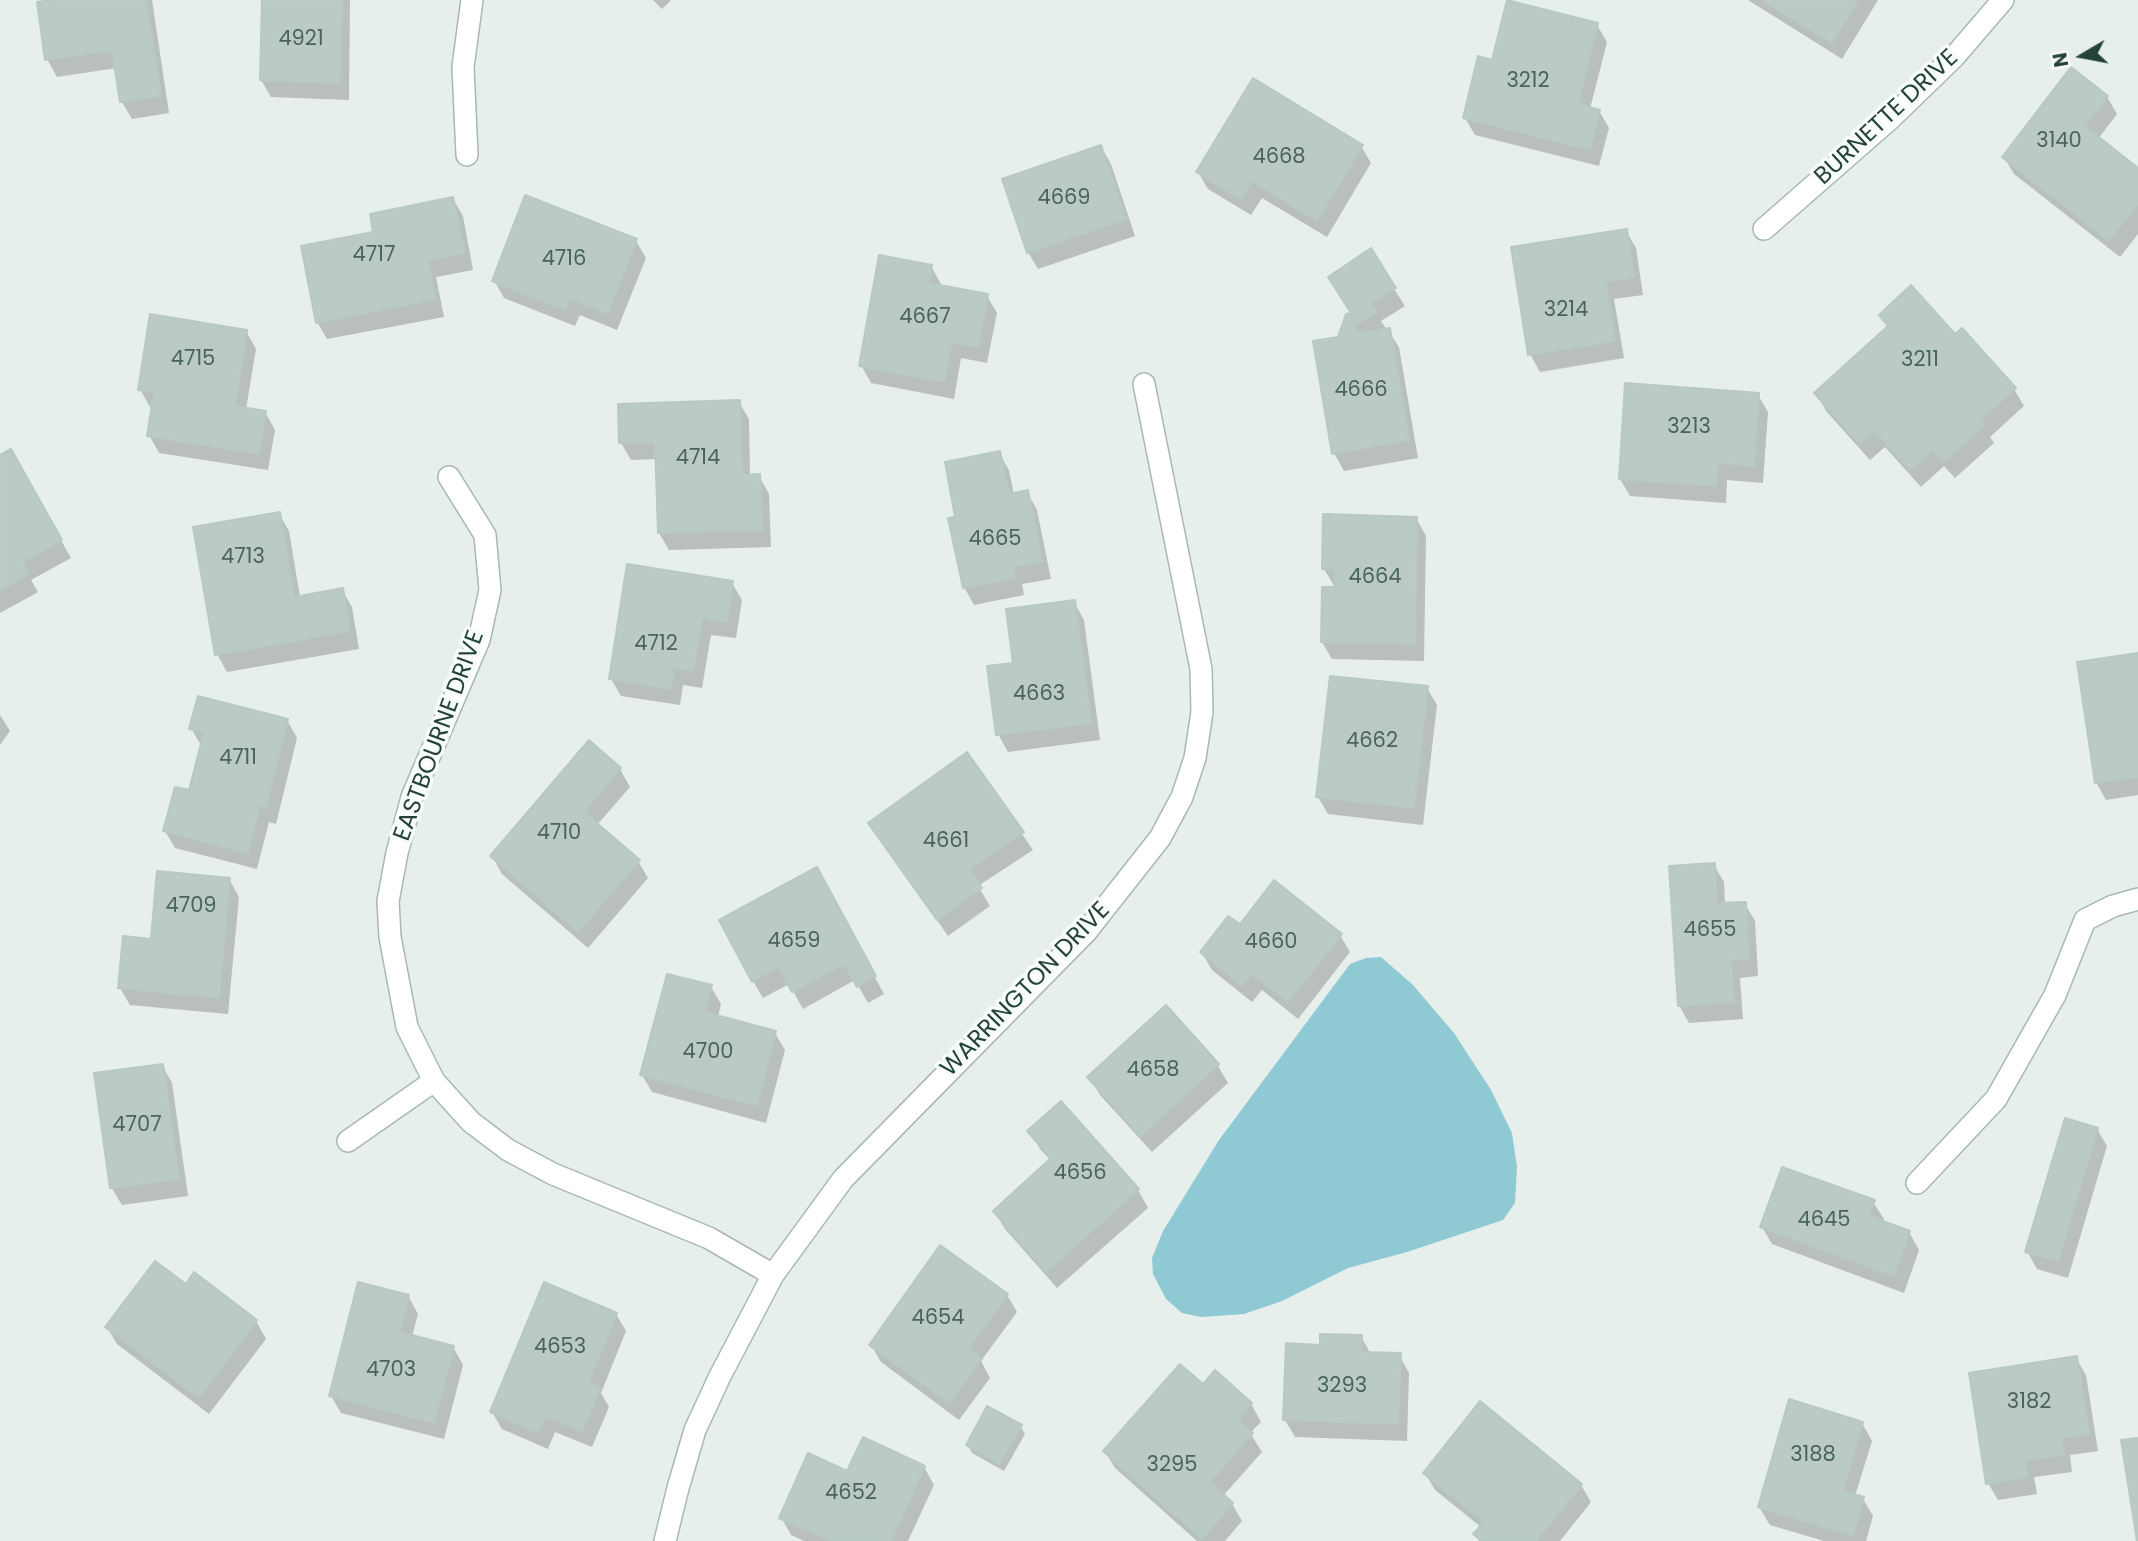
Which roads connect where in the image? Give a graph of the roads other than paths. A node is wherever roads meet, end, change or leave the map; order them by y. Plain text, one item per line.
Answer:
1 (472, 0) edge
2 (2003, 0) edge
3 (467, 155) dead end
4 (1764, 229) dead end
5 (1144, 384) dead end
6 (449, 477) dead end
7 (2138, 900) edge
8 (433, 1081) junction
9 (348, 1141) dead end
10 (1917, 1183) dead end
11 (773, 1275) junction
12 (665, 1541) edge

1 - 3 street
2 - 4 street, BURNETTE DRIVE
5 - 11 street, WARRINGTON DRIVE
6 - 8 street, EASTBOURNE DRIVE
7 - 10 street
8 - 9 street
8 - 11 street, EASTBOURNE DRIVE
11 - 12 street, WARRINGTON DRIVE

